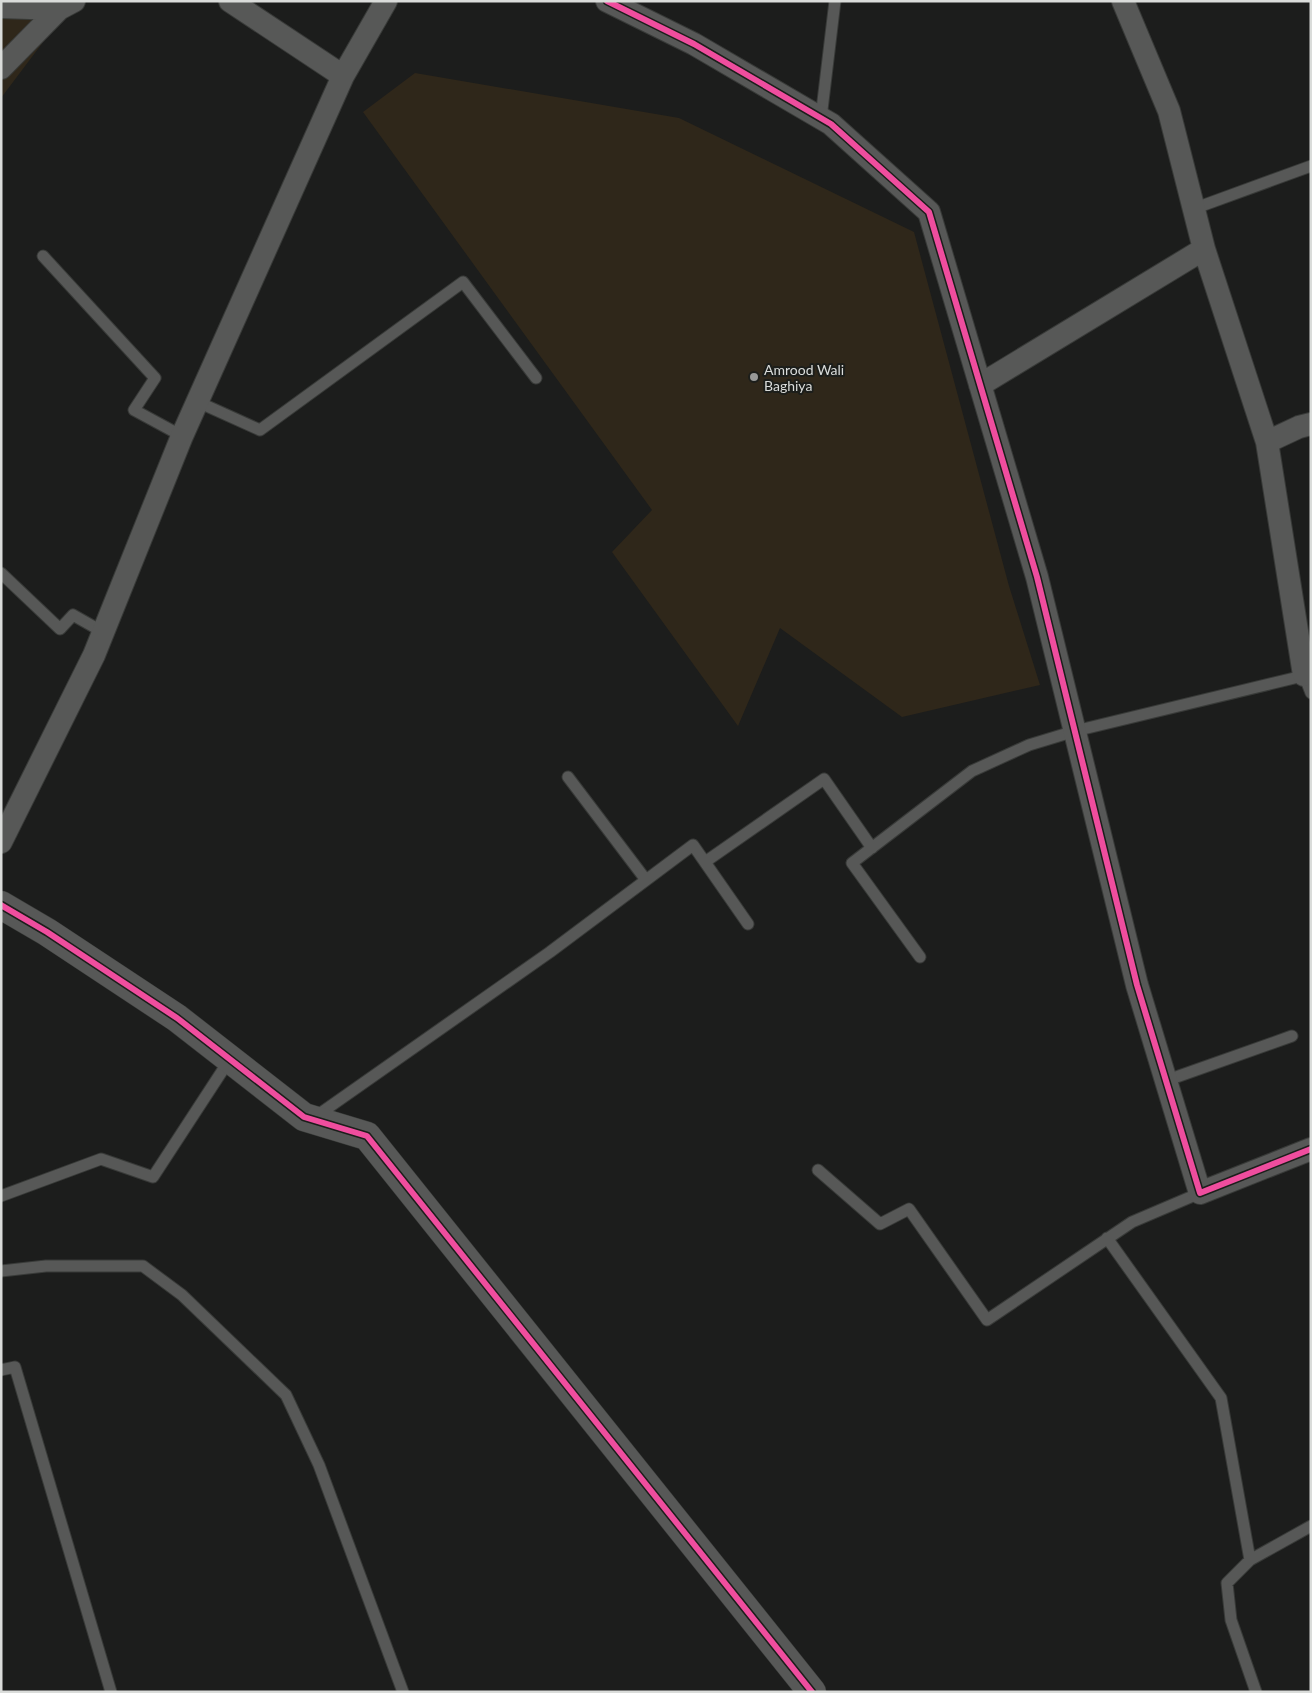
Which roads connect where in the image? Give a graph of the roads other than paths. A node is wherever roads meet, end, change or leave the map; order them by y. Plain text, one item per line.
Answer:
1 (230, 1) edge
2 (386, 1) edge
3 (607, 1) edge
4 (835, 1) edge
5 (1123, 1) edge
6 (66, 5) edge
7 (1, 7) edge
8 (1, 68) edge
9 (344, 76) junction
10 (820, 118) junction
11 (1311, 166) edge
12 (1193, 209) junction
13 (1204, 249) junction
14 (43, 256) dead end
15 (536, 378) dead end
16 (980, 385) junction
17 (198, 402) junction
18 (1311, 424) edge
19 (182, 436) junction
20 (1267, 442) junction
21 (1, 573) edge
22 (103, 632) junction
23 (1309, 681) edge
24 (1075, 731) junction
25 (568, 777) dead end
26 (1, 842) edge
27 (872, 848) junction
28 (705, 862) junction
29 (646, 880) junction
30 (1, 905) edge
31 (748, 924) dead end
32 (920, 957) dead end
33 (1292, 1036) dead end
34 (230, 1059) junction
35 (1165, 1081) junction
36 (312, 1119) junction
37 (1311, 1149) edge
38 (818, 1170) dead end
39 (1200, 1193) junction
40 (1, 1196) edge
41 (1107, 1238) junction
42 (1, 1271) edge
43 (1, 1370) edge
44 (1311, 1526) edge
45 (1250, 1560) junction
46 (111, 1692) edge
47 (403, 1692) edge
48 (812, 1692) edge
49 (1256, 1692) edge

1 - 9 street
2 - 9 street
3 - 10 street
4 - 10 lane
5 - 12 street
6 - 7 street
6 - 8 street
9 - 17 street
10 - 16 street
11 - 12 lane
12 - 13 street
13 - 16 street
13 - 20 street
14 - 19 lane
15 - 17 lane
16 - 24 street
17 - 19 street
18 - 20 street
19 - 22 street
20 - 23 street
21 - 22 lane
22 - 26 street
23 - 24 lane
24 - 27 lane
24 - 35 street
25 - 29 lane
27 - 28 lane
27 - 32 lane
28 - 29 lane
28 - 31 lane
29 - 36 lane
30 - 34 street
33 - 35 lane
34 - 36 street
34 - 40 lane
35 - 39 street
36 - 48 street
37 - 39 street
38 - 41 lane
39 - 41 lane
41 - 45 lane
42 - 47 lane
43 - 46 lane
44 - 45 lane
45 - 49 lane

